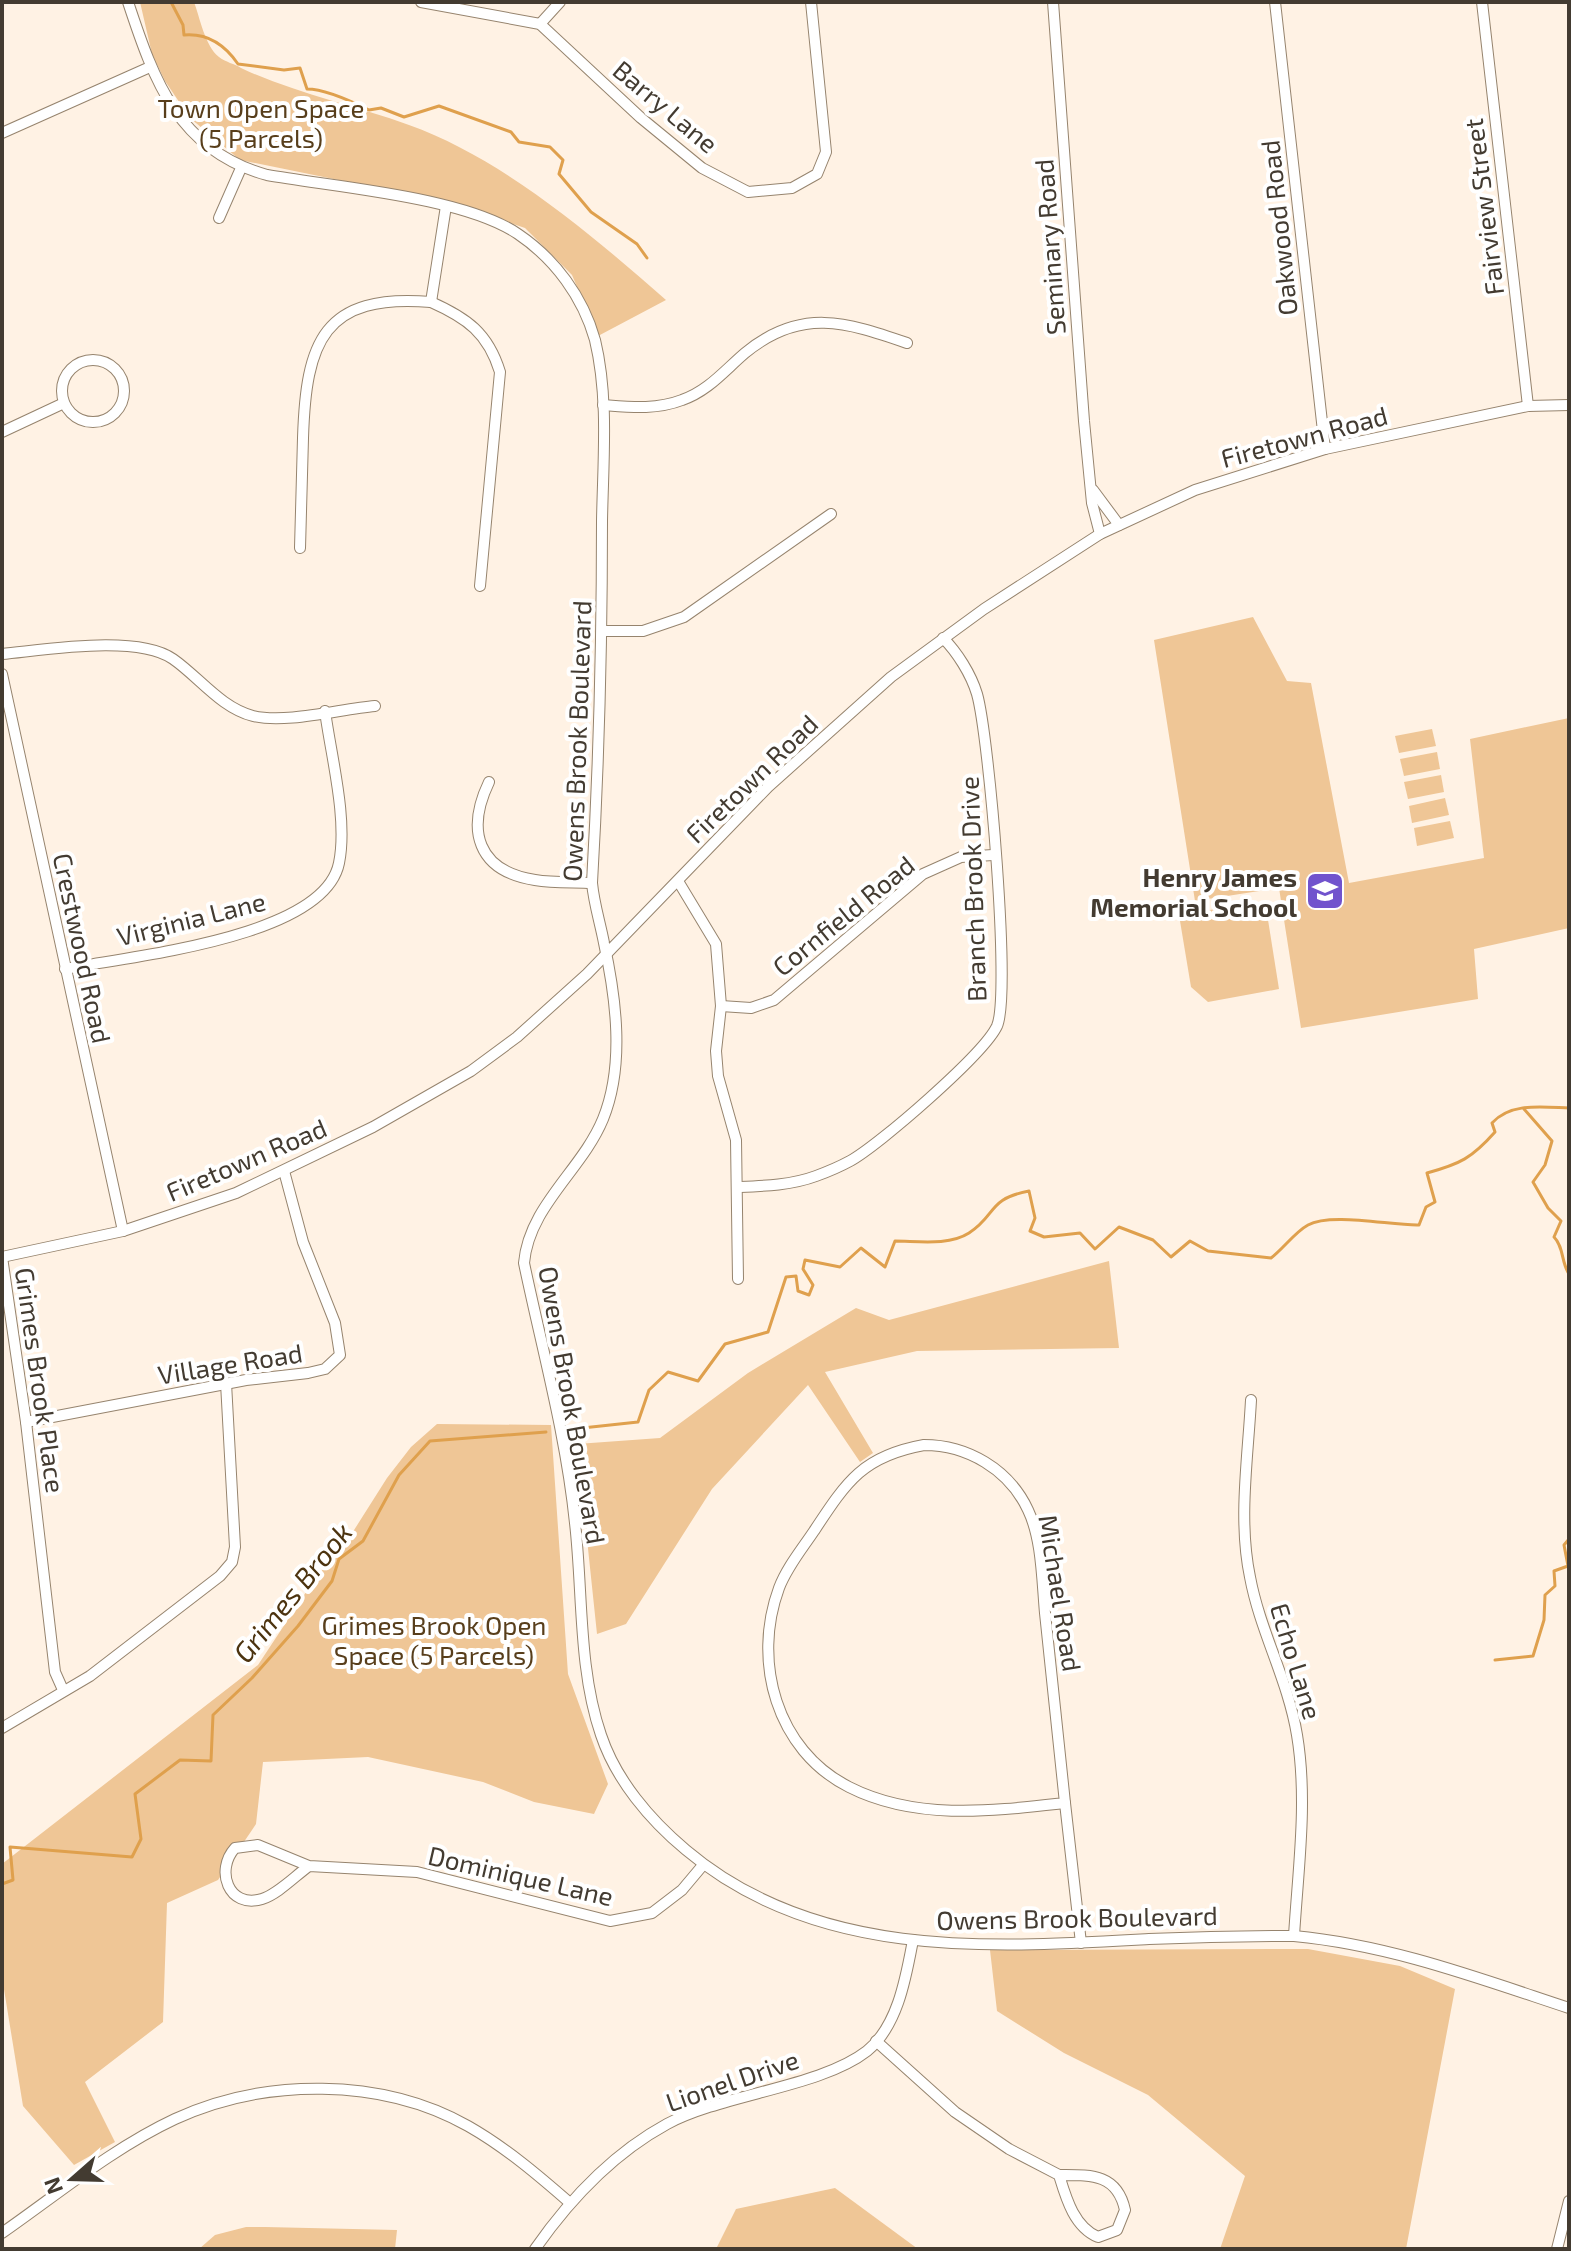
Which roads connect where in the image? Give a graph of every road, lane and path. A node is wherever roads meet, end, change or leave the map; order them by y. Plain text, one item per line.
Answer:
1 (128, 2) edge
2 (421, 2) edge
3 (560, 2) edge
4 (811, 2) edge
5 (1053, 2) edge
6 (1275, 2) edge
7 (1482, 2) edge
8 (540, 24) junction
9 (150, 67) junction
10 (2, 133) edge
11 (241, 168) junction
12 (446, 206) junction
13 (219, 218) dead end
14 (431, 302) junction
15 (907, 343) dead end
16 (64, 403) junction
17 (603, 405) junction
18 (1569, 405) edge
19 (1528, 406) junction
20 (2, 432) edge
21 (1325, 449) junction
22 (1092, 488) junction
23 (831, 514) dead end
24 (1119, 525) junction
25 (1100, 534) junction
26 (300, 548) dead end
27 (480, 586) dead end
28 (602, 631) junction
29 (943, 638) junction
30 (2, 654) edge
31 (2, 674) edge
32 (375, 706) dead end
33 (325, 711) junction
34 (489, 782) dead end
35 (993, 855) junction
36 (678, 881) junction
37 (592, 883) junction
38 (606, 952) junction
39 (65, 969) junction
40 (721, 1006) junction
41 (284, 1171) junction
42 (739, 1187) junction
43 (123, 1231) junction
44 (2, 1257) edge
45 (738, 1279) dead end
46 (226, 1383) junction
47 (1251, 1400) dead end
48 (26, 1422) junction
49 (63, 1690) junction
50 (2, 1728) edge
51 (1065, 1803) junction
52 (703, 1865) junction
53 (309, 1866) junction
54 (1294, 1936) junction
55 (913, 1940) junction
56 (1081, 1943) junction
57 (1569, 2008) edge
58 (876, 2041) junction
59 (1059, 2175) junction
60 (1569, 2201) edge
61 (570, 2203) junction
62 (2, 2233) edge
63 (535, 2249) edge
64 (1557, 2249) edge

1 - 9 street, Owens Brook Boulevard
2 - 8 street
3 - 8 street
4 - 8 street, Barry Lane
5 - 22 street, Seminary Road
6 - 21 street, Oakwood Road
7 - 19 street, Fairview Street
9 - 10 street
9 - 11 street, Owens Brook Boulevard
11 - 12 street, Owens Brook Boulevard
11 - 13 street
12 - 14 street
12 - 17 street, Owens Brook Boulevard
14 - 26 street
14 - 27 street
15 - 17 street
16 - 16 street
16 - 20 street
17 - 28 street, Owens Brook Boulevard
18 - 19 street, Firetown Road
19 - 21 street, Firetown Road
21 - 24 street, Firetown Road
22 - 24 street
22 - 25 street, Seminary Road
23 - 28 street
24 - 25 street, Firetown Road
25 - 29 street, Firetown Road
28 - 37 street, Owens Brook Boulevard
29 - 35 street, Branch Brook Drive
29 - 36 street, Firetown Road
30 - 33 street
31 - 39 street, Crestwood Road
32 - 33 street
33 - 39 street, Virginia Lane
34 - 37 street
35 - 40 street, Cornfield Road
35 - 42 street, Branch Brook Drive
36 - 38 street, Firetown Road
36 - 40 street
37 - 38 street, Owens Brook Boulevard
38 - 41 street, Firetown Road
38 - 52 street, Owens Brook Boulevard
39 - 43 street, Crestwood Road
40 - 42 street
41 - 43 street, Firetown Road
41 - 46 street, Village Road
42 - 45 street
43 - 44 street, Firetown Road
44 - 48 street, Grimes Brook Place
46 - 48 street, Village Road
46 - 49 street
47 - 54 street, Echo Lane
48 - 49 street, Grimes Brook Place
49 - 50 street
51 - 51 street, Michael Road
51 - 56 street, Michael Road
52 - 53 street, Dominique Lane
52 - 55 street, Owens Brook Boulevard
53 - 53 street, Dominique Lane
54 - 56 street, Owens Brook Boulevard
54 - 57 street, Owens Brook Boulevard
55 - 56 street, Owens Brook Boulevard
55 - 58 street, Lionel Drive
58 - 59 street
58 - 61 street, Lionel Drive
59 - 59 street
60 - 64 street
61 - 62 street
61 - 63 street, Lionel Drive

